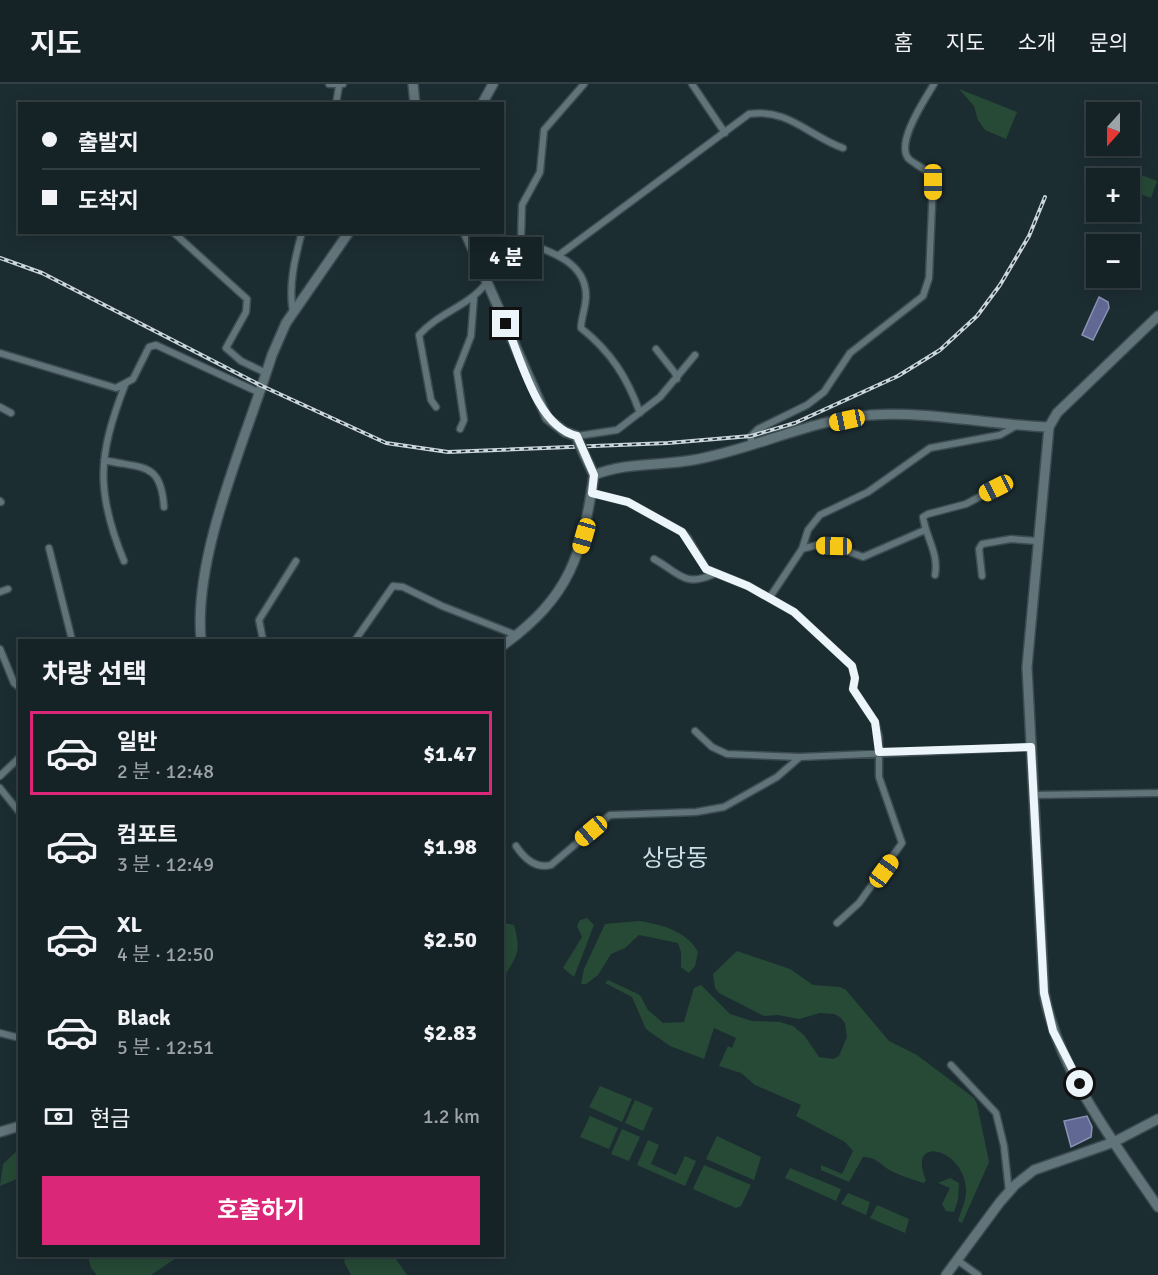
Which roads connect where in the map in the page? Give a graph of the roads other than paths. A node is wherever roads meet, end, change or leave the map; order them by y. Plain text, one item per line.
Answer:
1 (329, 84) edge
2 (414, 84) edge
3 (493, 84) edge
4 (584, 84) edge
5 (692, 84) edge
6 (934, 84) edge
7 (341, 85) edge
8 (337, 102) edge
9 (415, 102) edge
10 (483, 102) edge
11 (724, 133) junction
12 (843, 148) dead end
13 (175, 234) edge
14 (302, 234) edge
15 (348, 234) edge
16 (466, 234) edge
17 (520, 240) junction
18 (559, 255) junction
19 (482, 269) junction
20 (487, 282) junction
21 (474, 297) junction
22 (293, 312) junction
23 (1158, 316) edge
24 (656, 349) dead end
25 (0, 353) edge
26 (695, 355) dead end
27 (266, 373) junction
28 (677, 379) junction
29 (125, 385) junction
30 (260, 393) junction
31 (0, 407) edge
32 (436, 407) dead end
33 (12, 413) dead end
34 (640, 413) junction
35 (1016, 426) junction
36 (1049, 427) junction
37 (460, 429) dead end
38 (578, 438) junction
39 (751, 444) junction
40 (104, 460) junction
41 (594, 475) junction
42 (996, 488) dead end
43 (592, 493) junction
44 (164, 507) dead end
45 (925, 530) junction
46 (1037, 541) junction
47 (49, 548) dead end
48 (802, 549) junction
49 (654, 559) dead end
50 (124, 561) dead end
51 (296, 561) dead end
52 (714, 574) junction
53 (935, 575) dead end
54 (982, 576) dead end
55 (8, 589) dead end
56 (0, 592) edge
57 (770, 597) junction
58 (516, 635) junction
59 (72, 639) edge
60 (201, 639) edge
61 (263, 639) edge
62 (356, 639) dead end
63 (504, 644) edge
64 (0, 649) edge
65 (18, 686) edge
66 (695, 731) dead end
67 (1031, 747) junction
68 (879, 752) junction
69 (800, 757) junction
70 (18, 760) edge
71 (0, 776) edge
72 (0, 788) edge
73 (1158, 793) edge
74 (1034, 795) junction
75 (18, 810) edge
76 (516, 846) dead end
77 (837, 923) dead end
78 (0, 1033) edge
79 (18, 1038) edge
80 (951, 1065) dead end
81 (1158, 1119) edge
82 (18, 1127) edge
83 (0, 1132) edge
84 (1114, 1142) junction
85 (1009, 1192) junction
86 (1158, 1207) edge
87 (957, 1260) junction
88 (946, 1275) edge
89 (978, 1275) edge

1 - 7 street
2 - 9 street
3 - 10 street
4 - 17 street
5 - 11 street
6 - 39 street
7 - 8 street
11 - 12 street
11 - 18 street
13 - 27 street
14 - 22 street
15 - 22 street
16 - 19 street
17 - 18 street
17 - 19 street
18 - 34 street
19 - 20 street
20 - 21 street
20 - 38 street
21 - 32 street
21 - 37 street
22 - 27 street
23 - 36 street
24 - 28 street
25 - 29 street
26 - 28 street
27 - 30 street
28 - 34 street
29 - 30 street
29 - 40 street
30 - 60 street
31 - 33 street
34 - 38 street
35 - 36 street
35 - 39 street
35 - 48 street
36 - 46 street
38 - 41 street, bridge
39 - 41 street
40 - 44 street
40 - 50 street
41 - 43 street
42 - 45 street
43 - 52 street
43 - 58 street
45 - 48 street
45 - 53 street
46 - 54 street
46 - 67 street
47 - 59 street
48 - 57 street
49 - 52 street
51 - 61 street
52 - 57 street
55 - 56 street
57 - 68 street
58 - 62 street
58 - 63 street
64 - 65 street
66 - 69 street
67 - 68 street
67 - 74 street
68 - 69 street
68 - 77 street
69 - 76 street
70 - 71 street
72 - 75 street
73 - 74 street
74 - 84 street
78 - 79 street
80 - 85 street
81 - 84 street
82 - 83 street
84 - 85 street
84 - 86 street
85 - 87 street
87 - 88 street
87 - 89 street

